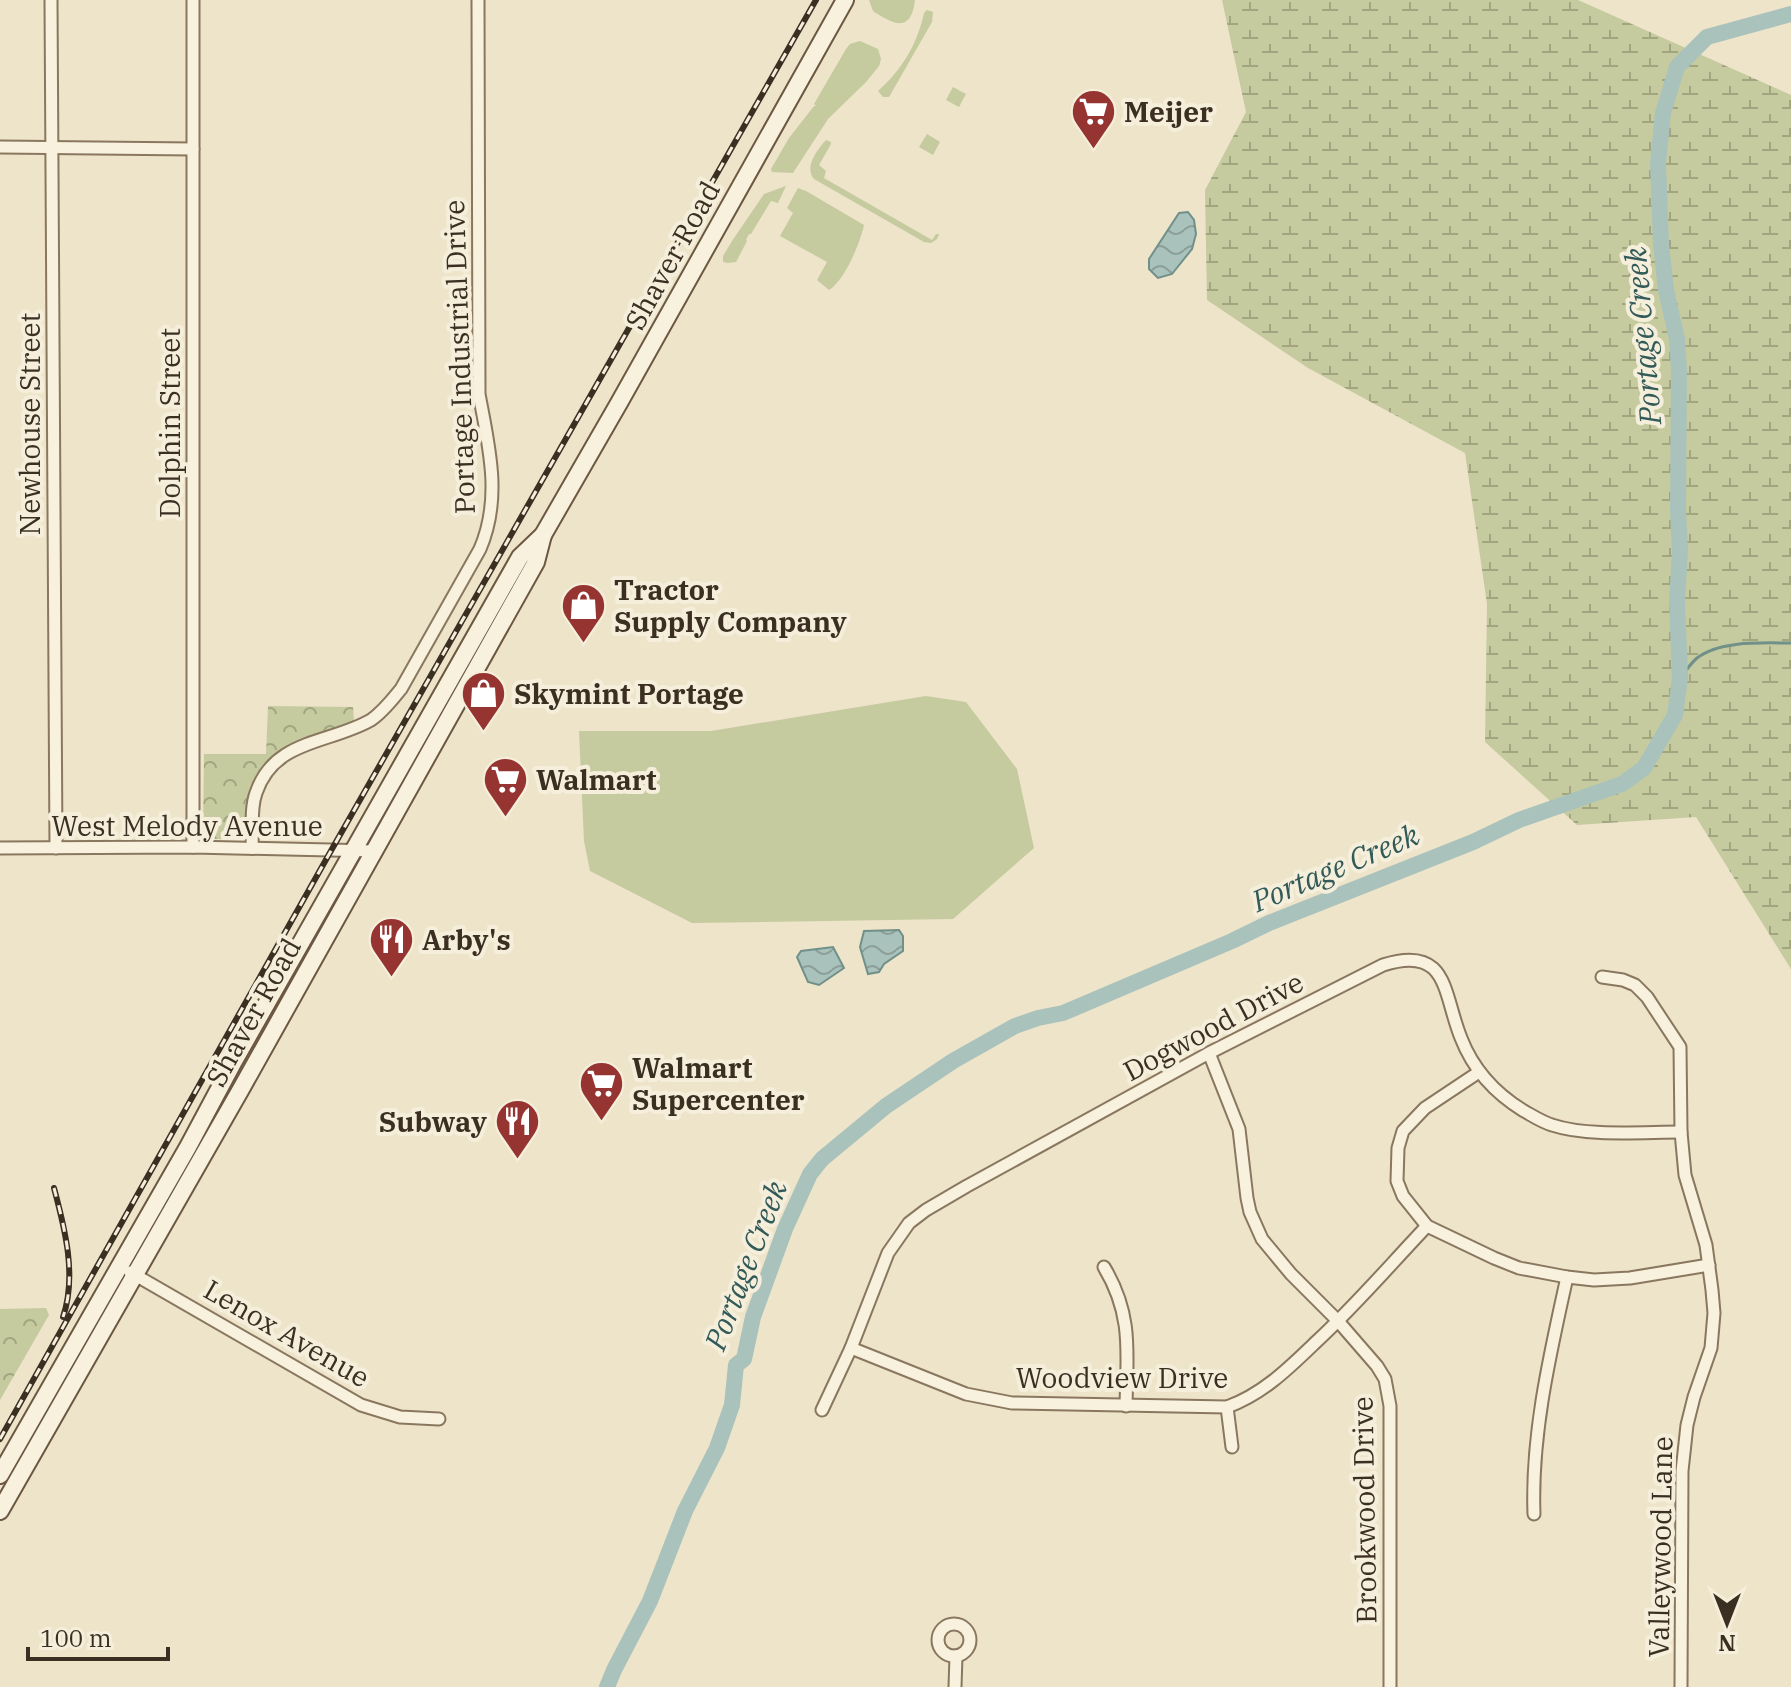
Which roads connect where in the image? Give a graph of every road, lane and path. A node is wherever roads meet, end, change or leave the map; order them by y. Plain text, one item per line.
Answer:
1 (51, 0) edge
2 (193, 0) edge
3 (478, 0) edge
4 (845, 0) edge
5 (0, 147) edge
6 (52, 147) junction
7 (193, 149) junction
8 (543, 535) junction
9 (193, 847) junction
10 (0, 848) edge
11 (56, 848) junction
12 (252, 848) junction
13 (354, 851) junction
14 (374, 851) junction
15 (1602, 977) dead end
16 (1209, 1053) junction
17 (1479, 1072) junction
18 (1681, 1132) junction
19 (1427, 1226) junction
20 (119, 1265) junction
21 (1709, 1265) junction
22 (1104, 1267) dead end
23 (134, 1274) junction
24 (1567, 1277) junction
25 (1338, 1321) junction
26 (851, 1348) junction
27 (1126, 1406) junction
28 (1227, 1407) junction
29 (822, 1410) dead end
30 (439, 1419) dead end
31 (1232, 1447) dead end
32 (0, 1475) edge
33 (0, 1511) edge
34 (1534, 1514) dead end
35 (956, 1656) dead end
36 (955, 1687) edge
37 (1390, 1687) edge
38 (1681, 1687) edge

1 - 6 street, Newhouse Street
2 - 7 street, Dolphin Street
3 - 12 street, Portage Industrial Drive
4 - 8 main road, Shaver Road
5 - 6 street
6 - 7 street
6 - 11 street, Newhouse Street
7 - 9 street, Dolphin Street
8 - 13 main road, Shaver Road
8 - 14 main road, Shaver Road
9 - 11 street, West Melody Avenue
9 - 12 street, West Melody Avenue
10 - 11 street, West Melody Avenue
12 - 13 street, West Melody Avenue
13 - 14 street, West Melody Avenue
13 - 20 main road, Shaver Road
14 - 23 main road, Shaver Road
15 - 18 street, Valleywood Lane
16 - 17 street, Dogwood Drive
16 - 25 street, Brookwood Drive
16 - 26 street, Dogwood Drive
17 - 18 street, Dogwood Drive
17 - 19 street
18 - 21 street, Valleywood Lane
19 - 24 street
19 - 25 street, Woodview Drive
20 - 23 street, Lenox Avenue
20 - 32 main road, Shaver Road
21 - 24 street
21 - 38 street, Valleywood Lane
22 - 27 street
23 - 30 street, Lenox Avenue
23 - 33 main road, Shaver Road
24 - 34 street
25 - 28 street, Woodview Drive
25 - 37 street, Brookwood Drive
26 - 27 street, Woodview Drive
26 - 29 street, Dogwood Drive
27 - 28 street, Woodview Drive
28 - 31 street
35 - 36 street

